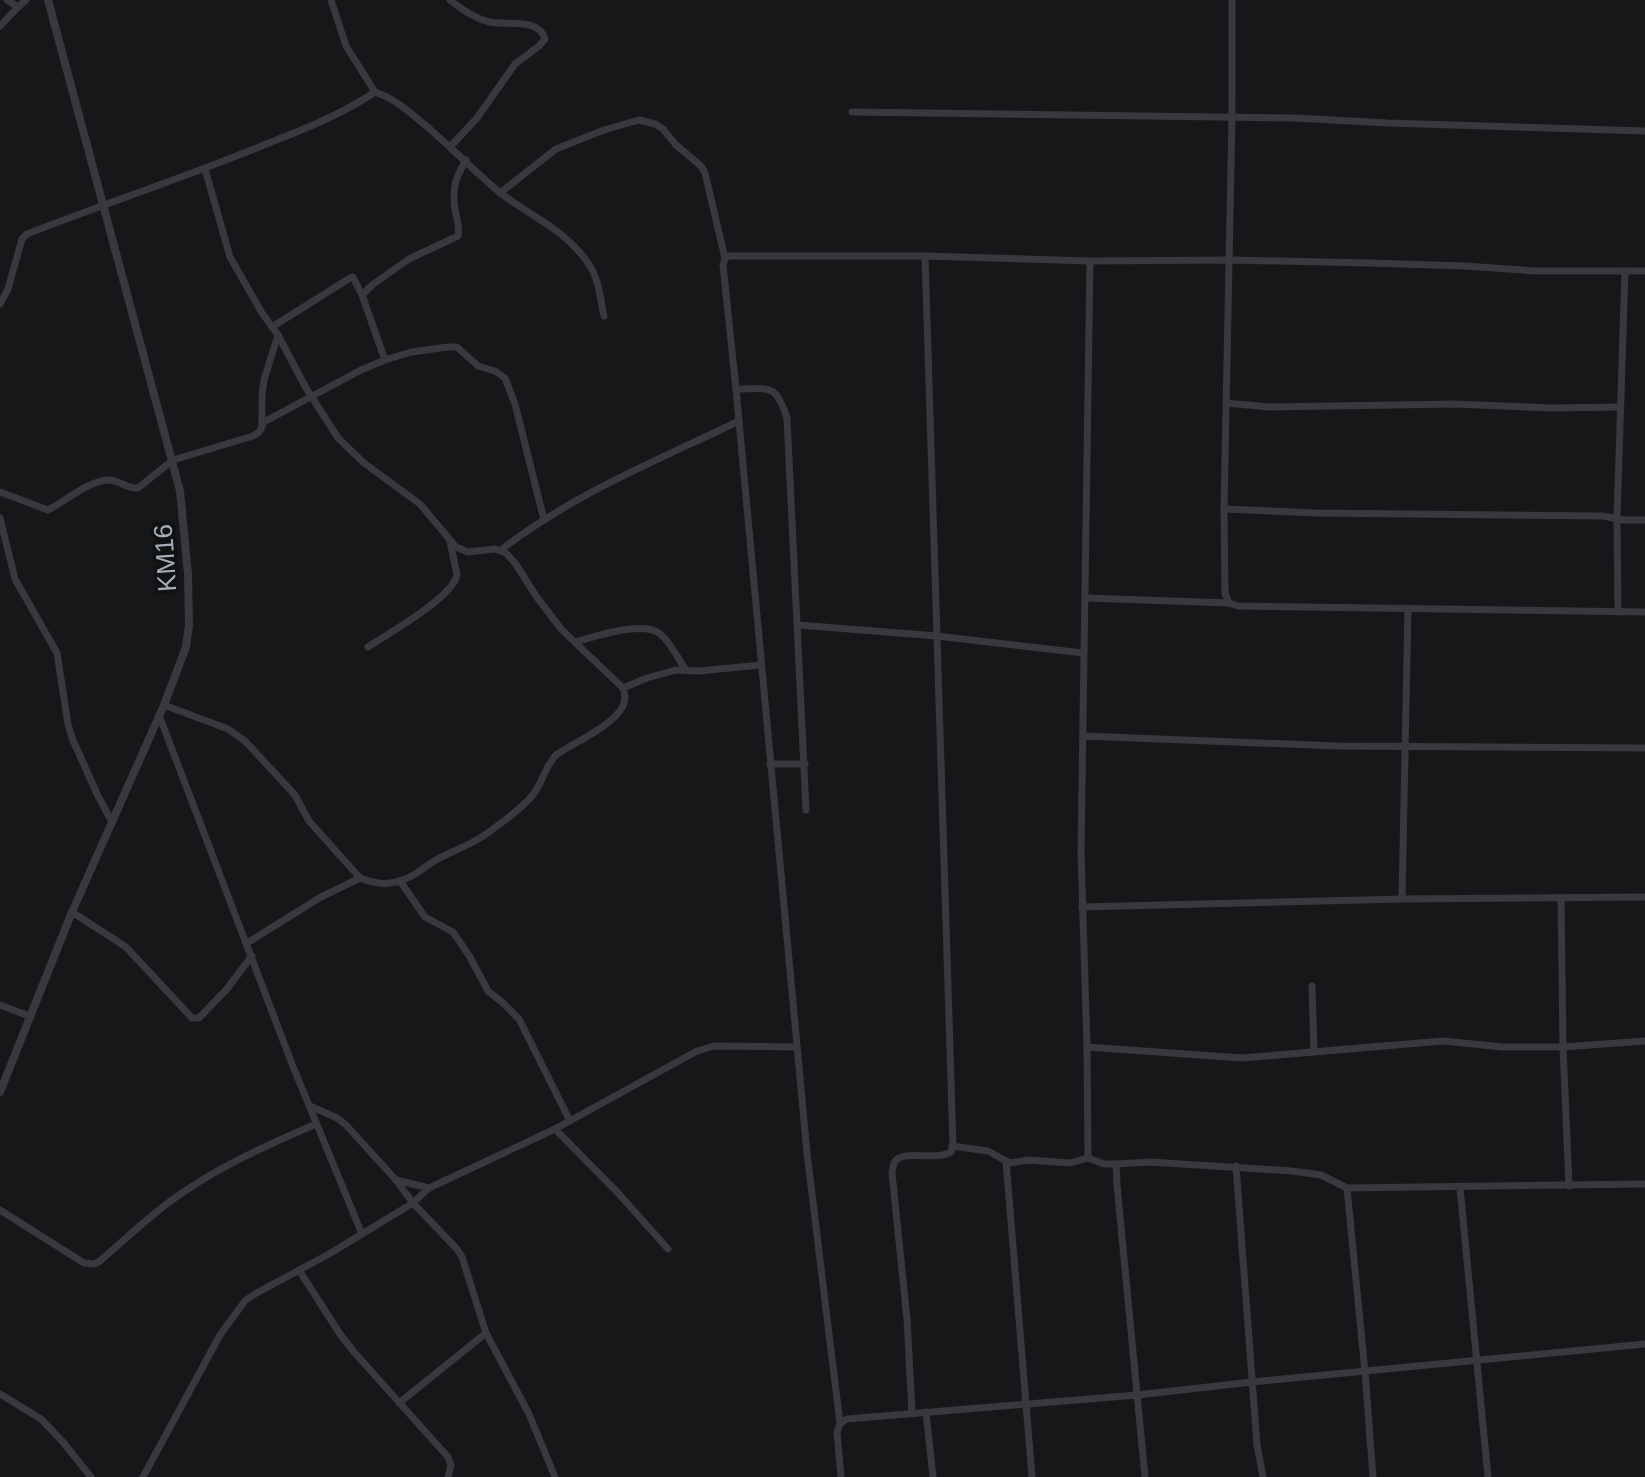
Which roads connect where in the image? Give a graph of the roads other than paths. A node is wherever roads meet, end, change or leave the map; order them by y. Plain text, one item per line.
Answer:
1 (7, 0) edge
2 (26, 0) edge
3 (48, 0) edge
4 (331, 0) edge
5 (450, 0) edge
6 (1232, 0) edge
7 (18, 7) junction
8 (0, 26) edge
9 (375, 92) junction
10 (852, 112) dead end
11 (1232, 117) junction
12 (1645, 131) edge
13 (450, 147) junction
14 (466, 160) junction
15 (205, 169) junction
16 (500, 193) junction
17 (102, 205) junction
18 (925, 256) junction
19 (725, 258) junction
20 (1230, 260) junction
21 (1090, 261) junction
22 (1645, 271) edge
23 (1625, 272) junction
24 (362, 295) junction
25 (0, 304) edge
26 (604, 316) dead end
27 (272, 327) junction
28 (278, 335) junction
29 (385, 360) junction
30 (736, 389) junction
31 (312, 397) junction
32 (1226, 403) junction
33 (1620, 407) junction
34 (739, 421) junction
35 (262, 423) junction
36 (173, 460) junction
37 (0, 492) edge
38 (1224, 509) junction
39 (0, 518) edge
40 (1617, 518) junction
41 (544, 520) junction
42 (1645, 520) edge
43 (449, 539) junction
44 (501, 550) junction
45 (1086, 598) junction
46 (1229, 603) junction
47 (1408, 608) junction
48 (1618, 612) junction
49 (1645, 612) edge
50 (798, 625) junction
51 (937, 636) junction
52 (576, 642) junction
53 (368, 647) dead end
54 (1083, 653) junction
55 (761, 665) junction
56 (686, 670) junction
57 (623, 688) junction
58 (164, 705) junction
59 (159, 715) junction
60 (1083, 736) junction
61 (1405, 746) junction
62 (1645, 748) edge
63 (770, 764) junction
64 (805, 764) junction
65 (806, 810) dead end
66 (112, 822) junction
67 (360, 878) junction
68 (400, 881) junction
69 (1645, 897) edge
70 (1561, 898) junction
71 (1402, 899) junction
72 (1082, 907) junction
73 (72, 912) junction
74 (247, 943) junction
75 (252, 956) junction
76 (1312, 986) dead end
77 (0, 1005) edge
78 (29, 1016) junction
79 (1645, 1041) edge
80 (796, 1047) junction
81 (1087, 1047) junction
82 (1563, 1047) junction
83 (1314, 1051) junction
84 (0, 1092) edge
85 (310, 1106) junction
86 (570, 1121) junction
87 (316, 1124) junction
88 (555, 1129) junction
89 (952, 1146) junction
90 (1088, 1158) junction
91 (1006, 1161) junction
92 (1116, 1164) junction
93 (1236, 1166) junction
94 (396, 1180) junction
95 (1645, 1184) edge
96 (1569, 1186) junction
97 (429, 1188) junction
98 (1347, 1188) junction
99 (1460, 1188) junction
100 (413, 1203) junction
101 (0, 1210) edge
102 (362, 1234) junction
103 (668, 1249) dead end
104 (299, 1270) junction
105 (486, 1333) junction
106 (1645, 1344) edge
107 (1476, 1360) junction
108 (1365, 1372) junction
109 (1252, 1382) junction
110 (0, 1394) edge
111 (1137, 1395) junction
112 (399, 1403) junction
113 (1025, 1403) junction
114 (912, 1412) junction
115 (926, 1412) junction
116 (840, 1424) junction
117 (91, 1477) edge
118 (143, 1477) edge
119 (448, 1477) edge
120 (555, 1477) edge
121 (841, 1477) edge
122 (933, 1477) edge
123 (1032, 1477) edge
124 (1145, 1477) edge
125 (1263, 1477) edge
126 (1373, 1477) edge
127 (1488, 1477) edge

1 - 7 street
2 - 7 street
3 - 17 street, KM16
4 - 9 street
5 - 13 street
6 - 11 street
7 - 8 street
9 - 13 street
9 - 15 street
10 - 11 street
11 - 12 street
11 - 20 street
13 - 14 street
14 - 16 street
14 - 24 street
15 - 17 street
15 - 27 street
16 - 19 street
16 - 26 street
17 - 25 street
17 - 36 street, KM16
18 - 19 street
18 - 21 street
18 - 51 street
19 - 30 street
20 - 21 street
20 - 23 street
20 - 32 street
21 - 45 street
22 - 23 street
23 - 33 street
24 - 27 street
24 - 29 street
27 - 28 street
28 - 31 street
28 - 35 street
29 - 31 street
29 - 41 street
30 - 34 street
30 - 50 street
31 - 35 street
31 - 43 street
32 - 33 street
32 - 38 street
33 - 40 street
34 - 41 street
34 - 55 street
35 - 36 street
36 - 37 street
36 - 58 street, KM16
38 - 40 street
38 - 46 street
39 - 66 street
40 - 42 street
40 - 48 street
41 - 44 street
43 - 44 street
43 - 53 street
44 - 52 street
45 - 46 street
45 - 54 street
46 - 47 street
47 - 48 street
47 - 61 street
48 - 49 street
50 - 51 street
50 - 64 street
51 - 54 street
51 - 89 street
52 - 56 street
52 - 57 street
54 - 60 street
55 - 56 street
55 - 63 street
56 - 57 street
57 - 68 street
58 - 59 street, KM16
58 - 67 street
59 - 66 street, KM16
59 - 74 street
60 - 61 street
60 - 72 street
61 - 62 street
61 - 71 street
63 - 64 street
63 - 80 street
64 - 65 street
66 - 73 street, KM16
67 - 68 street
67 - 74 street
68 - 86 street
69 - 70 street
70 - 71 street
70 - 82 street
71 - 72 street
72 - 81 street
73 - 75 street
73 - 78 street, KM16
74 - 75 street
75 - 85 street
76 - 83 street
77 - 78 street
78 - 84 street, KM16
79 - 82 street
80 - 86 street
80 - 116 street
81 - 83 street
81 - 90 street
82 - 83 street
82 - 96 street
85 - 87 street
85 - 94 street
86 - 88 street
87 - 101 street
87 - 102 street
88 - 97 street
88 - 103 street
89 - 91 street
89 - 114 street
90 - 91 street
90 - 92 street
91 - 113 street
92 - 93 street
92 - 111 street
93 - 98 street
93 - 109 street
94 - 97 street
94 - 100 street
95 - 96 street
96 - 99 street
97 - 100 street
98 - 99 street
98 - 108 street
99 - 107 street
100 - 102 street
100 - 105 street
102 - 104 street
104 - 112 street
104 - 118 street
105 - 112 street
105 - 120 street
106 - 107 street
107 - 108 street
107 - 127 street
108 - 109 street
108 - 126 street
109 - 111 street
109 - 125 street
110 - 117 street
111 - 113 street
111 - 124 street
112 - 119 street
113 - 115 street
113 - 123 street
114 - 115 street
114 - 116 street
115 - 122 street
116 - 121 street

